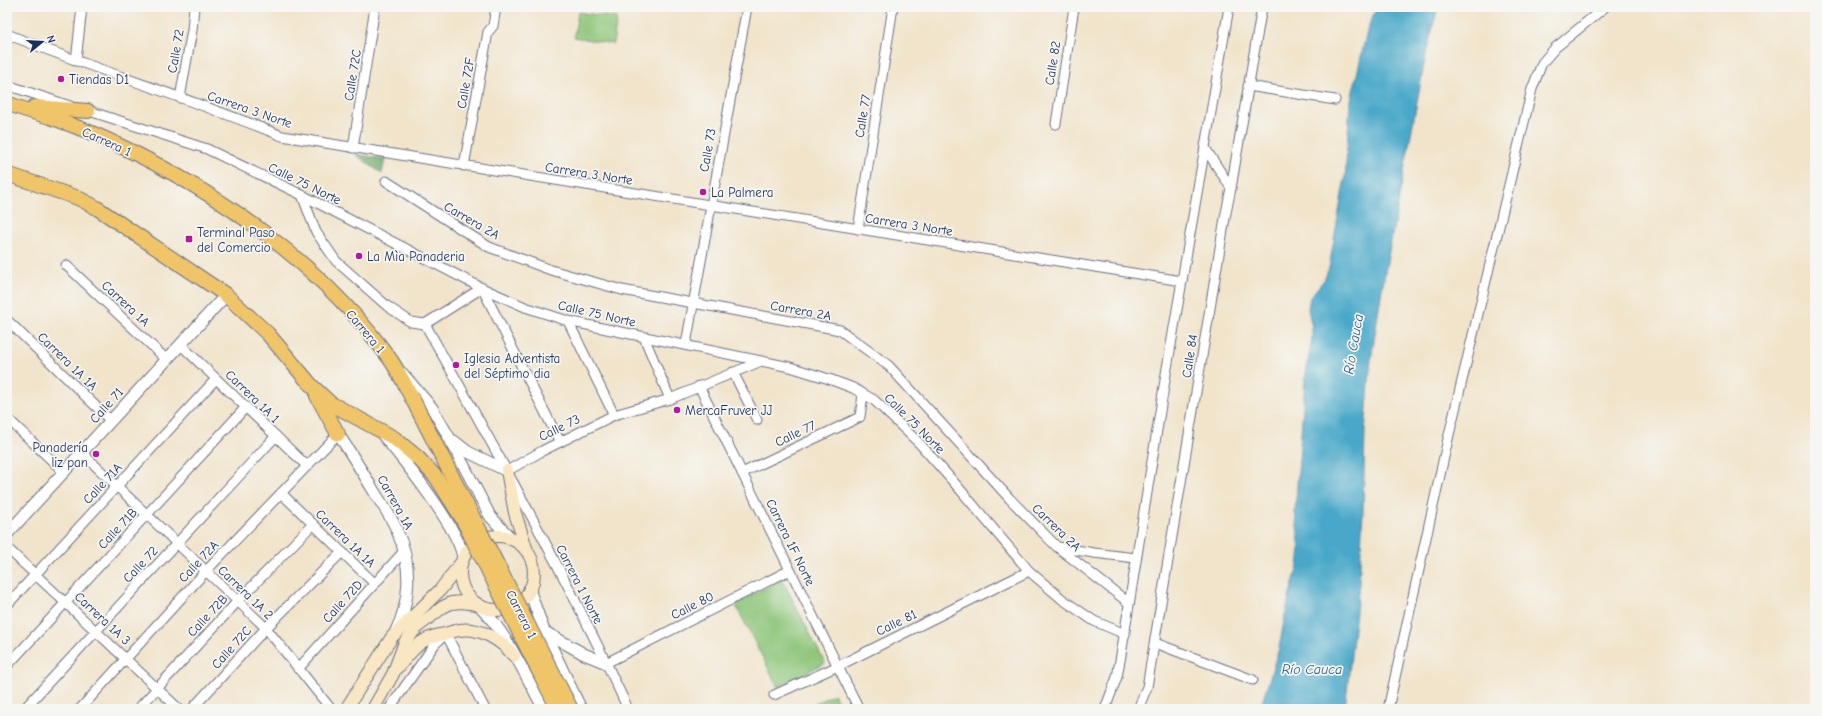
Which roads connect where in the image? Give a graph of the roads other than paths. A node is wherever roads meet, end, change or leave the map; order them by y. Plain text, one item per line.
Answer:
1 (82, 7) edge
2 (194, 7) edge
3 (375, 7) edge
4 (496, 7) edge
5 (747, 7) edge
6 (893, 7) edge
7 (1074, 7) edge
8 (1229, 7) edge
9 (1262, 7) edge
10 (1605, 7) edge
11 (7, 34) edge
12 (76, 61) junction
13 (7, 85) edge
14 (1248, 86) junction
15 (180, 98) junction
16 (1335, 100) dead end
17 (9, 104) edge
18 (88, 111) junction
19 (1056, 124) dead end
20 (353, 148) junction
21 (1205, 148) junction
22 (464, 166) junction
23 (7, 174) edge
24 (386, 181) dead end
25 (1231, 188) junction
26 (302, 195) junction
27 (711, 205) junction
28 (858, 229) junction
29 (66, 265) dead end
30 (1182, 281) junction
31 (482, 288) junction
32 (226, 295) junction
33 (694, 303) junction
34 (7, 320) edge
35 (568, 321) junction
36 (425, 324) junction
37 (644, 337) junction
38 (686, 344) junction
39 (181, 345) junction
40 (167, 360) junction
41 (391, 361) junction
42 (759, 362) junction
43 (733, 372) junction
44 (216, 379) junction
45 (311, 385) junction
46 (699, 386) junction
47 (863, 394) junction
48 (670, 399) junction
49 (246, 407) junction
50 (614, 415) junction
51 (7, 418) edge
52 (757, 420) dead end
53 (111, 421) junction
54 (379, 430) junction
55 (338, 434) junction
56 (276, 436) junction
57 (449, 437) junction
58 (560, 442) junction
59 (82, 453) junction
60 (307, 466) junction
61 (508, 471) junction
62 (64, 472) junction
63 (742, 473) junction
64 (117, 486) junction
65 (282, 493) junction
66 (147, 515) junction
67 (313, 524) junction
68 (7, 534) edge
69 (512, 540) junction
70 (177, 543) junction
71 (1056, 546) junction
72 (7, 548) edge
73 (405, 550) junction
74 (342, 552) junction
75 (528, 554) junction
76 (1136, 558) junction
77 (462, 561) junction
78 (790, 570) junction
79 (206, 571) junction
80 (1029, 571) junction
81 (36, 574) junction
82 (375, 584) junction
83 (529, 589) junction
84 (238, 601) junction
85 (66, 602) junction
86 (1129, 604) junction
87 (7, 605) edge
88 (478, 605) junction
89 (266, 628) junction
90 (96, 630) junction
91 (544, 631) junction
92 (446, 634) junction
93 (1125, 634) junction
94 (392, 637) junction
95 (1155, 643) junction
96 (514, 656) junction
97 (126, 658) junction
98 (606, 663) junction
99 (7, 666) edge
100 (838, 666) junction
101 (298, 669) junction
102 (393, 674) junction
103 (1253, 680) dead end
104 (157, 688) junction
105 (774, 695) dead end
106 (481, 707) edge
107 (24, 709) edge
108 (80, 709) edge
109 (138, 709) edge
110 (179, 709) edge
111 (192, 709) edge
112 (331, 709) edge
113 (346, 709) edge
114 (373, 709) edge
115 (389, 709) edge
116 (544, 709) edge
117 (558, 709) edge
118 (571, 709) edge
119 (582, 709) edge
120 (628, 709) edge
121 (859, 709) edge
122 (1105, 709) edge
123 (1138, 709) edge
124 (1388, 709) edge

1 - 12 street
2 - 15 street, Calle 72
3 - 20 street, Calle 72C
4 - 22 street, Calle 72F
5 - 27 street, Calle 73
6 - 28 street, Calle 77
7 - 19 street, Calle 82
8 - 21 street, Calle 84
9 - 14 street, Calle 84
10 - 124 street
11 - 12 street, Carrera 3 Norte
12 - 15 street, Carrera 3 Norte
13 - 18 street, Calle 75 Norte
14 - 16 street
14 - 25 street, Calle 84
15 - 20 street, Carrera 3 Norte
17 - 18 highway
17 - 41 highway, Carrera 1
18 - 26 street, Calle 75 Norte
20 - 22 street, Carrera 3 Norte
21 - 25 street
21 - 30 street, Calle 84
22 - 27 street, Carrera 3 Norte
23 - 32 highway, Carrera 1
24 - 33 street, Carrera 2A
25 - 95 street, Calle 84
26 - 31 street, Calle 75 Norte
26 - 36 street
27 - 28 street, Carrera 3 Norte
27 - 33 street, Calle 73
28 - 30 street, Carrera 3 Norte
29 - 40 street, Carrera 1A
30 - 76 street, Calle 84
31 - 35 street, Calle 75 Norte
31 - 36 street
31 - 58 street
32 - 39 street, Calle 71
32 - 45 highway, Carrera 1
33 - 38 street, Calle 73
33 - 71 street, Carrera 2A
34 - 53 street, Carrera 1A 1A
35 - 37 street, Calle 75 Norte
35 - 50 street
36 - 61 street, Carrera 1 Norte
37 - 38 street, Calle 75 Norte
37 - 48 street
38 - 42 street, Calle 75 Norte
39 - 40 street, Calle 71
39 - 44 street, Carrera 1A 1
40 - 53 street, Calle 71
41 - 57 street
41 - 118 highway, Carrera 1, bridge
42 - 43 street, Calle 73
42 - 47 street, Calle 75 Norte
43 - 46 street, Calle 73
43 - 52 street
44 - 49 street, Carrera 1A 1
44 - 64 street, Calle 71A
45 - 54 highway, Carrera 1
45 - 55 highway
46 - 48 street, Calle 73
46 - 63 street, Carrera 1F Norte
47 - 63 street, Calle 77
47 - 80 street, Calle 75 Norte
48 - 50 street, Calle 73
49 - 56 street, Carrera 1A 1
49 - 66 street, Calle 71B
50 - 58 street, Calle 73
51 - 62 street
53 - 59 street, Calle 71
54 - 77 street
54 - 117 highway, Carrera 1, bridge
55 - 60 street, Calle 72A
55 - 73 street, Carrera 1A
56 - 60 street, Carrera 1A 1
56 - 70 street, Calle 72
57 - 61 street
57 - 69 street
58 - 61 street, Calle 73
59 - 62 street, Calle 71
59 - 64 street, Carrera 1A 2
60 - 65 street, Calle 72A
61 - 75 main road
61 - 98 street, Carrera 1 Norte
62 - 68 street, Calle 71
63 - 78 street, Carrera 1F Norte
64 - 66 street, Carrera 1A 2
64 - 81 street, Calle 71A
65 - 67 street, Carrera 1A 1A
65 - 79 street, Calle 72A
66 - 70 street, Carrera 1A 2
66 - 85 street, Calle 71B
67 - 74 street, Carrera 1A 1A
67 - 84 street, Calle 72B
69 - 75 main road
69 - 77 main road
70 - 79 street, Carrera 1A 2
70 - 90 street, Calle 72
71 - 76 street
71 - 86 street, Carrera 2A
72 - 81 street, Carrera 1A 3
73 - 82 street, Calle 72D
73 - 94 street, Carrera 1A
74 - 82 street, Carrera 1A 1A
74 - 89 street, Calle 72C
75 - 83 main road
76 - 86 street, Calle 84
77 - 88 main road
77 - 94 main road
78 - 98 street, Calle 80
78 - 100 street, Carrera 1F Norte
79 - 84 street, Carrera 1A 2
79 - 97 street, Calle 72A
80 - 93 street, Calle 75 Norte
80 - 100 street, Calle 81
81 - 85 street, Carrera 1A 3
81 - 87 street, Calle 71A
82 - 101 street, Calle 72D
83 - 88 main road
83 - 91 street
84 - 89 street, Carrera 1A 2
84 - 104 street, Calle 72B
85 - 90 street, Carrera 1A 3
85 - 99 street, Calle 71B
86 - 93 street, Calle 84
88 - 96 street
88 - 102 main road
89 - 101 street, Carrera 1A 2
89 - 111 street, Calle 72C
90 - 97 street, Carrera 1A 3
90 - 107 street, Calle 72
91 - 98 street
91 - 119 street
92 - 96 main road
92 - 102 main road
92 - 106 street
92 - 115 street
93 - 122 street, Calle 84
94 - 113 main road
95 - 103 street
95 - 123 street, Calle 84
96 - 116 street
97 - 104 street, Carrera 1A 3
97 - 108 street, Calle 72A
98 - 120 street, Carrera 1 Norte
100 - 105 street, Calle 81
100 - 121 street, Carrera 1F Norte
101 - 112 street, Carrera 1A 2
102 - 114 main road
104 - 109 street, Calle 72B
104 - 110 street, Carrera 1A 3

